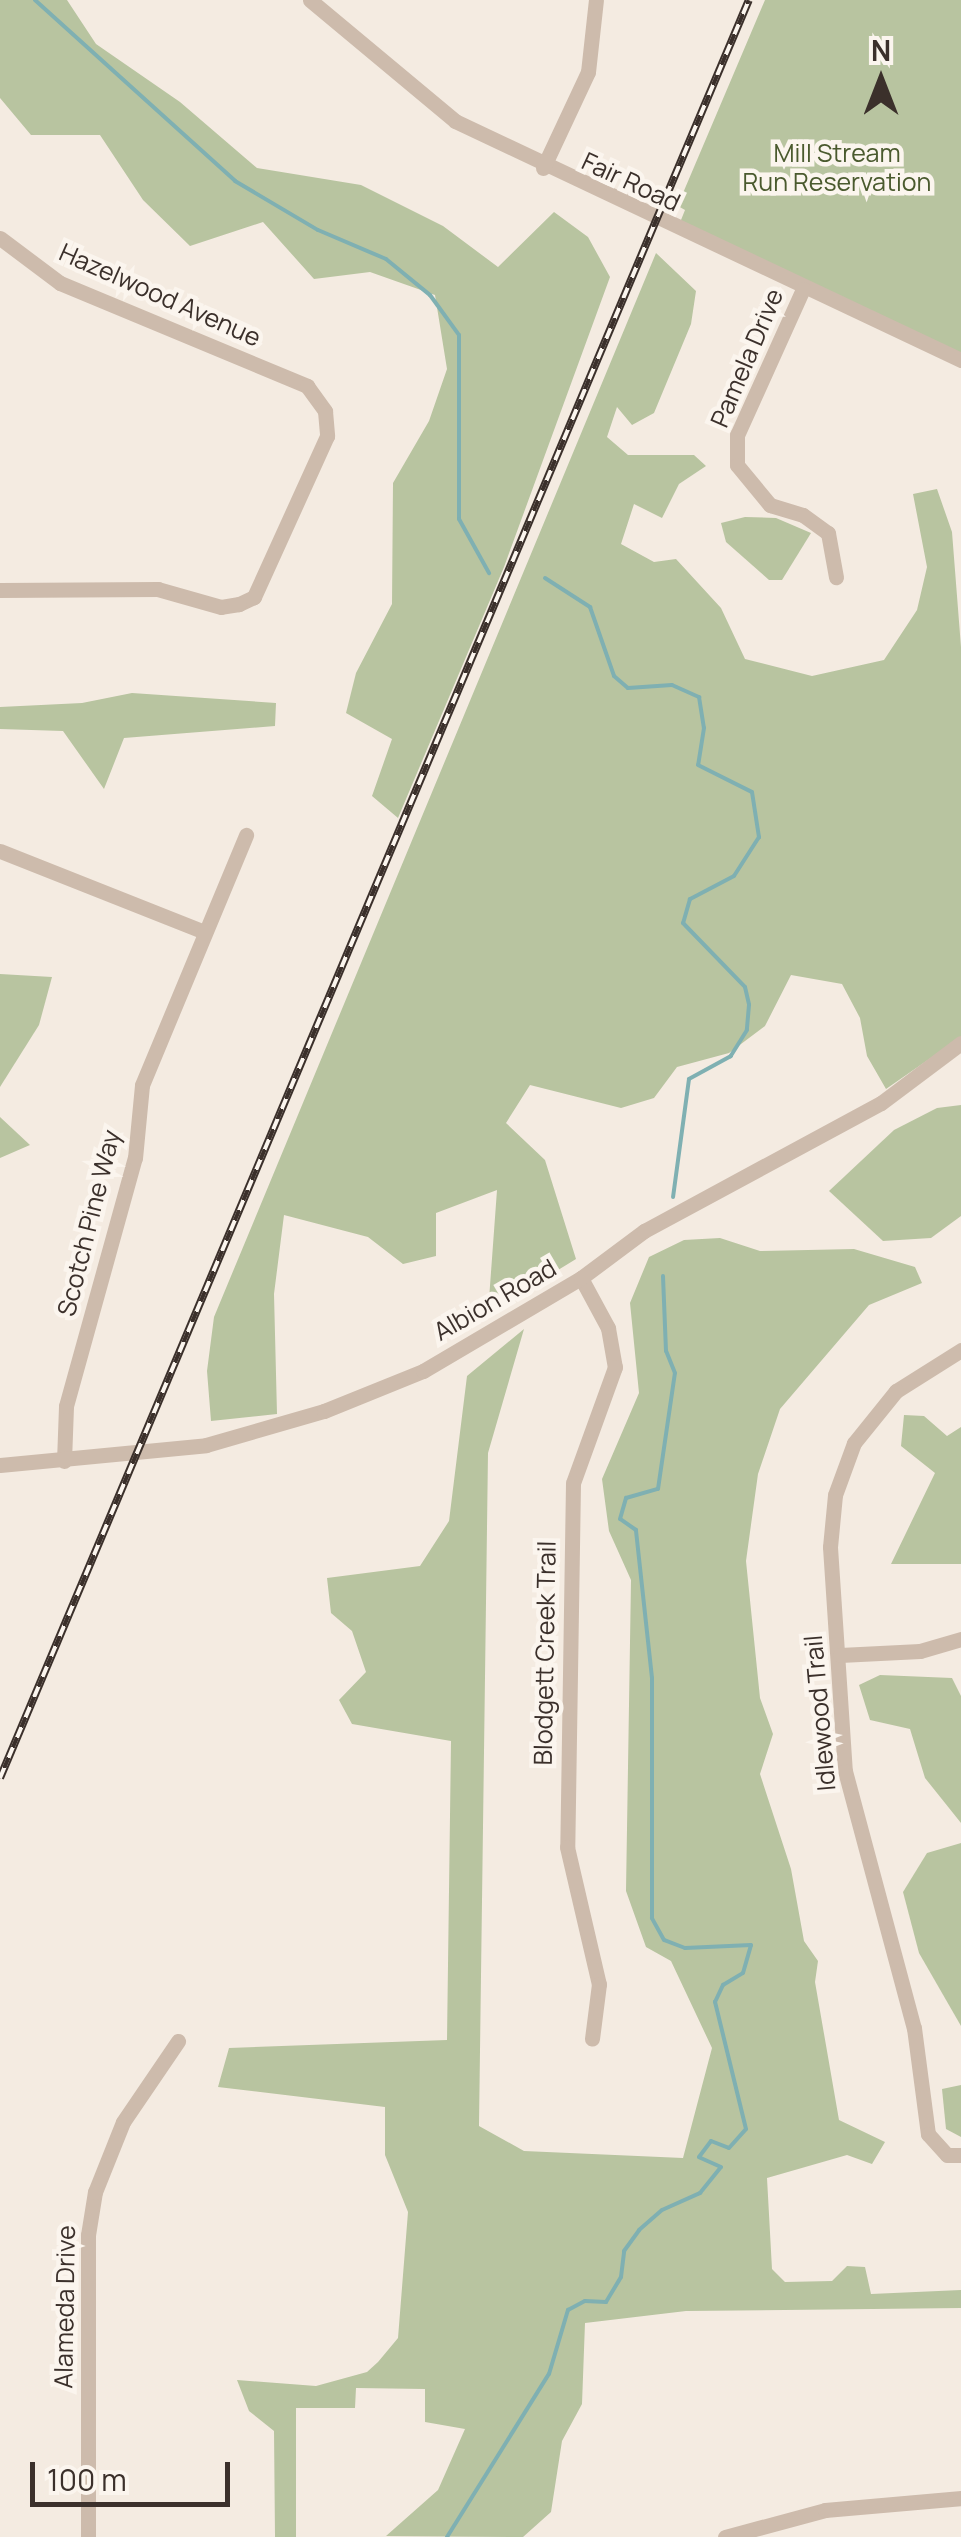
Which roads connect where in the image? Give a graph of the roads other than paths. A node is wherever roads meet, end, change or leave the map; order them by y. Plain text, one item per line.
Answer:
1 (310, 0) edge
2 (596, 0) edge
3 (543, 168) junction
4 (0, 238) edge
5 (804, 289) junction
6 (961, 360) edge
7 (836, 576) dead end
8 (0, 590) edge
9 (246, 835) dead end
10 (0, 851) edge
11 (202, 931) junction
12 (961, 1043) edge
13 (581, 1278) junction
14 (961, 1350) edge
15 (64, 1461) junction
16 (0, 1464) edge
17 (961, 1639) edge
18 (840, 1655) junction
19 (592, 2039) dead end
20 (178, 2041) dead end
21 (961, 2155) edge
22 (961, 2498) edge
23 (88, 2537) edge
24 (725, 2537) edge

1 - 3 street, Fair Road
2 - 3 street
3 - 5 street, Fair Road
4 - 8 street, Hazelwood Avenue
5 - 6 street, Fair Road
5 - 7 street, Pamela Drive
9 - 11 street, Scotch Pine Way
10 - 11 street
11 - 15 street, Scotch Pine Way
12 - 13 street, Albion Road
13 - 15 street, Albion Road
13 - 19 street, Blodgett Creek Trail
14 - 18 street, Idlewood Trail
15 - 16 street, Albion Road
17 - 18 street
18 - 21 street, Idlewood Trail
20 - 23 street, Alameda Drive
22 - 24 street

